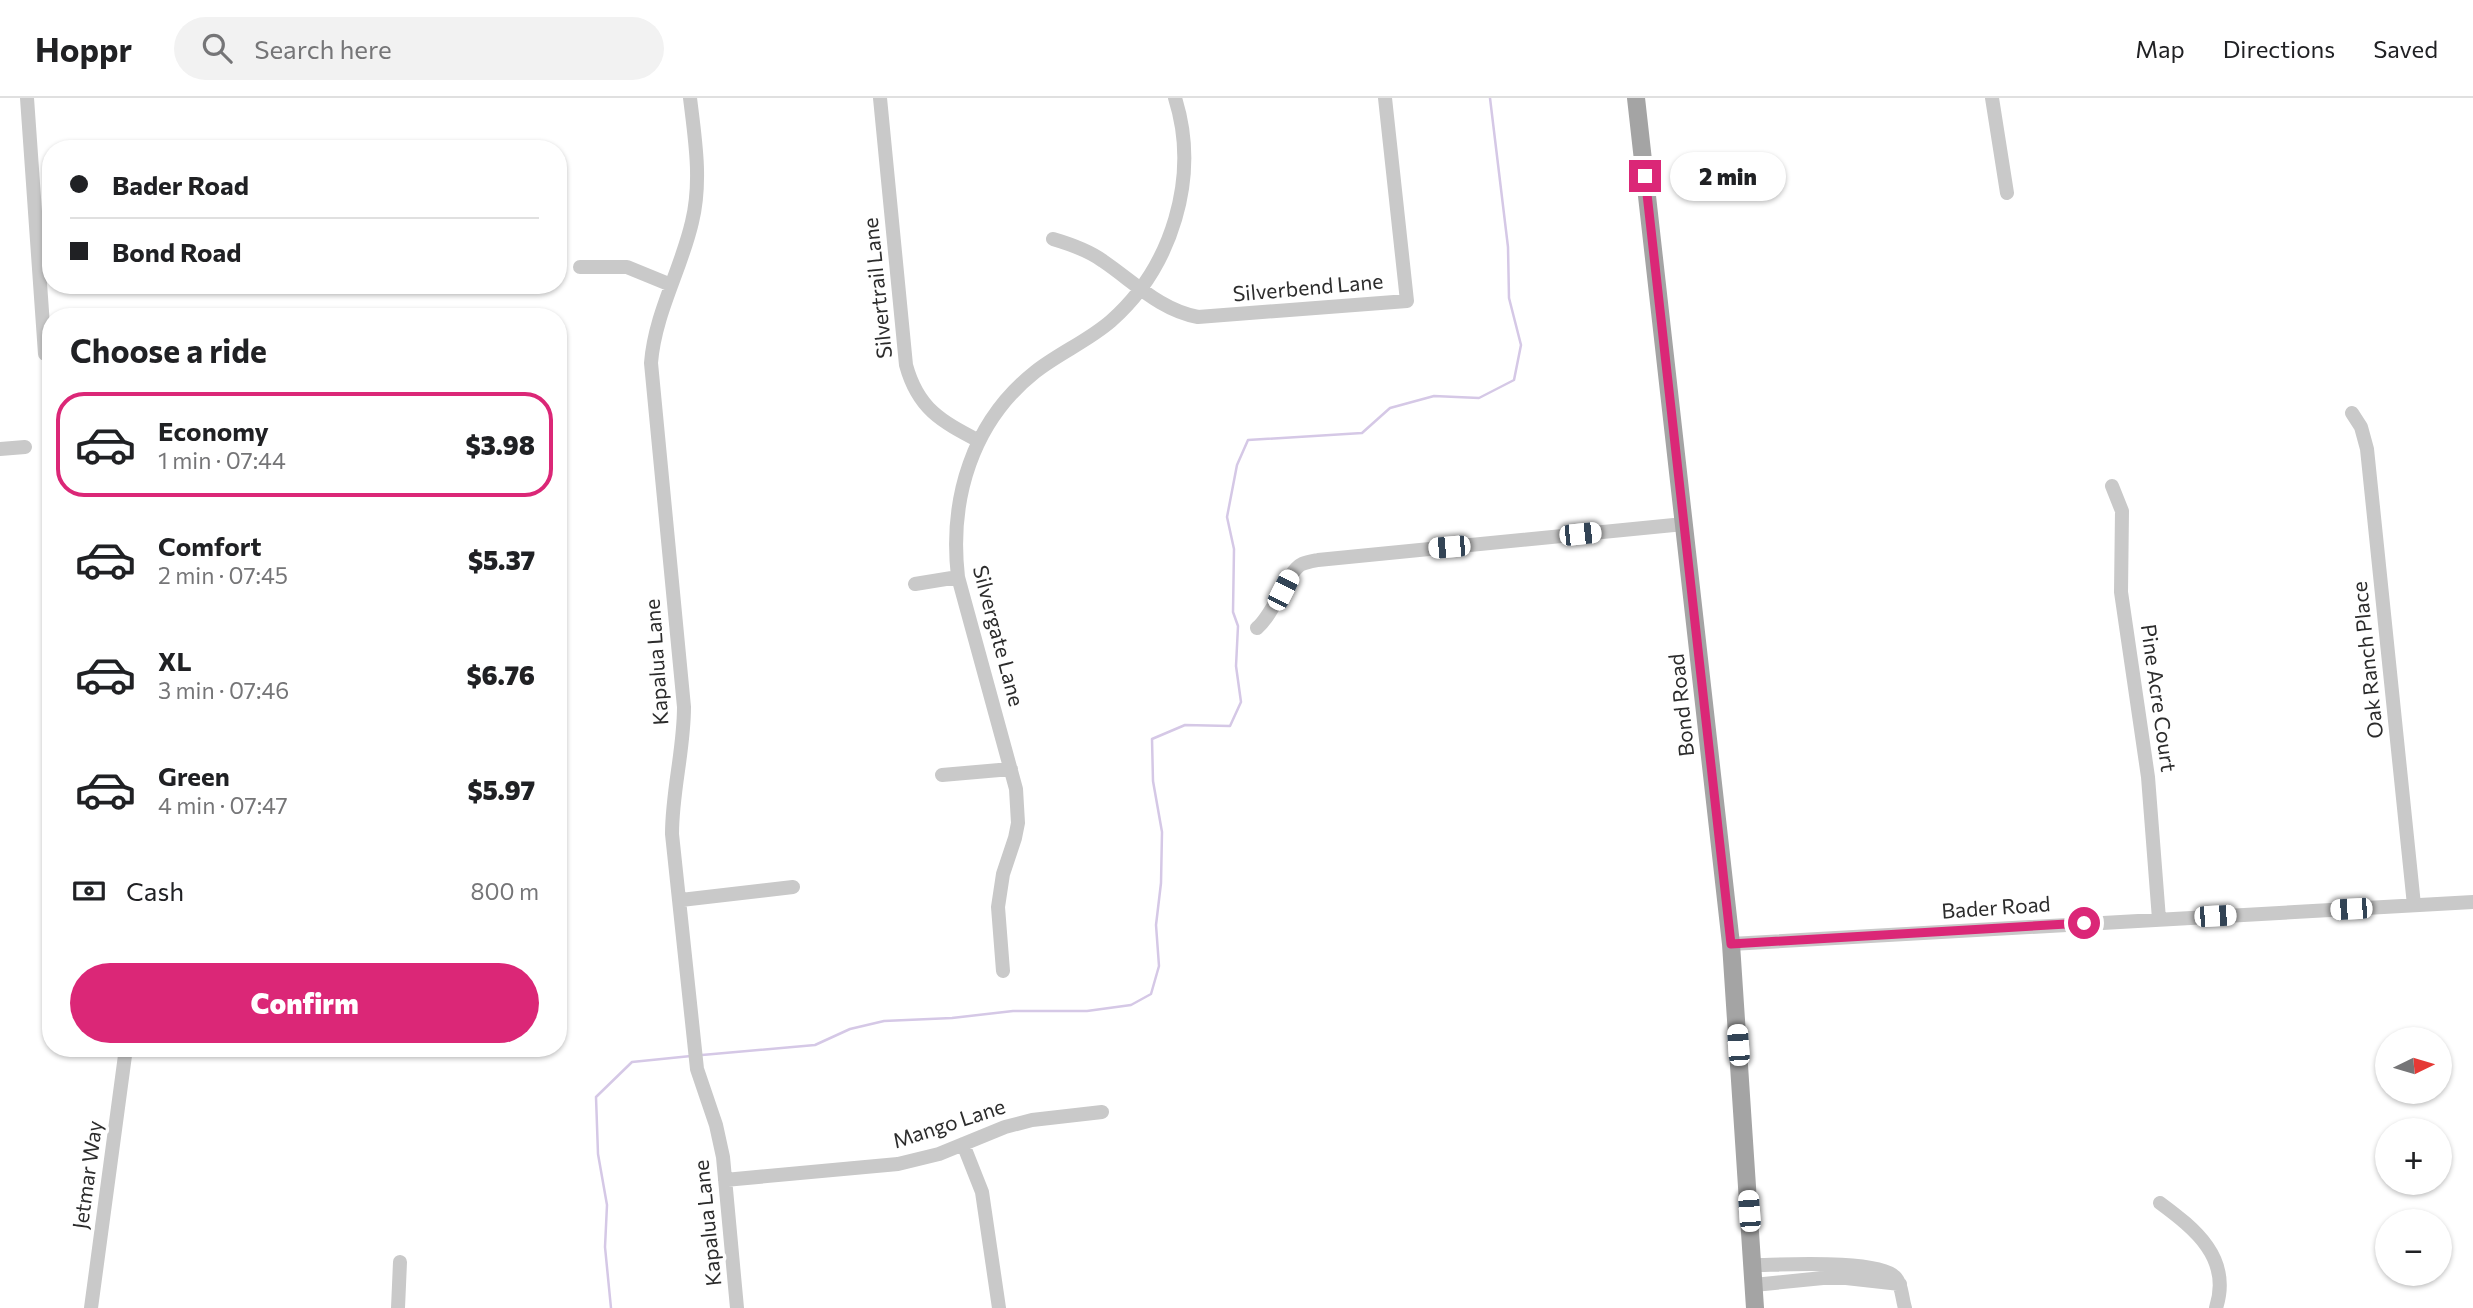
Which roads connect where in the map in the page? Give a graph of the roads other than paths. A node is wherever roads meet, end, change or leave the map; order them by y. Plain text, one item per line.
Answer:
1 (27, 98) edge
2 (690, 98) edge
3 (880, 98) edge
4 (1175, 98) edge
5 (1385, 98) edge
6 (1636, 98) edge
7 (1992, 98) edge
8 (2007, 193) dead end
9 (1053, 239) dead end
10 (580, 267) dead end
11 (671, 285) junction
12 (1141, 289) junction
13 (42, 311) edge
14 (2352, 413) dead end
15 (979, 441) junction
16 (25, 447) dead end
17 (0, 449) edge
18 (2112, 486) dead end
19 (1684, 524) junction
20 (958, 576) junction
21 (915, 584) dead end
22 (1257, 628) dead end
23 (1011, 769) junction
24 (942, 775) dead end
25 (793, 887) dead end
26 (681, 900) junction
27 (2473, 902) edge
28 (2414, 905) junction
29 (2160, 919) junction
30 (1731, 944) junction
31 (1003, 971) dead end
32 (124, 1057) edge
33 (1102, 1112) dead end
34 (963, 1144) junction
35 (725, 1180) junction
36 (2160, 1203) dead end
37 (400, 1262) dead end
38 (1753, 1265) junction
39 (1900, 1284) junction
40 (1754, 1285) junction
41 (91, 1308) edge
42 (398, 1308) edge
43 (737, 1308) edge
44 (999, 1308) edge
45 (1755, 1308) edge
46 (1905, 1308) edge
47 (2216, 1308) edge

1 - 13 street
2 - 11 street, Kapalua Lane
3 - 15 street, Silvertrail Lane
4 - 12 street, Silvergate Lane
5 - 12 street, Silverbend Lane
6 - 19 main road, Bond Road
7 - 8 street
9 - 12 street
10 - 11 street
11 - 26 street, Kapalua Lane
12 - 15 street, Silvergate Lane
14 - 28 street, Oak Ranch Place
15 - 20 street, Silvergate Lane
16 - 17 street
18 - 29 street, Pine Acre Court
19 - 22 street
19 - 30 main road, Bond Road
20 - 21 street
20 - 23 street, Silvergate Lane
23 - 24 street
23 - 31 street, Silvergate Lane
25 - 26 street
26 - 35 street, Kapalua Lane
27 - 28 street, Bader Road
28 - 29 street, Bader Road
29 - 30 street, Bader Road
30 - 38 main road, Bond Road
32 - 41 street, Jetmar Way
33 - 34 street, Mango Lane
34 - 35 street, Mango Lane
34 - 44 street
35 - 43 street, Kapalua Lane
36 - 47 street
37 - 42 street
38 - 39 street
38 - 40 main road, Bond Road
39 - 40 street
39 - 46 street
40 - 45 main road, Bond Road

